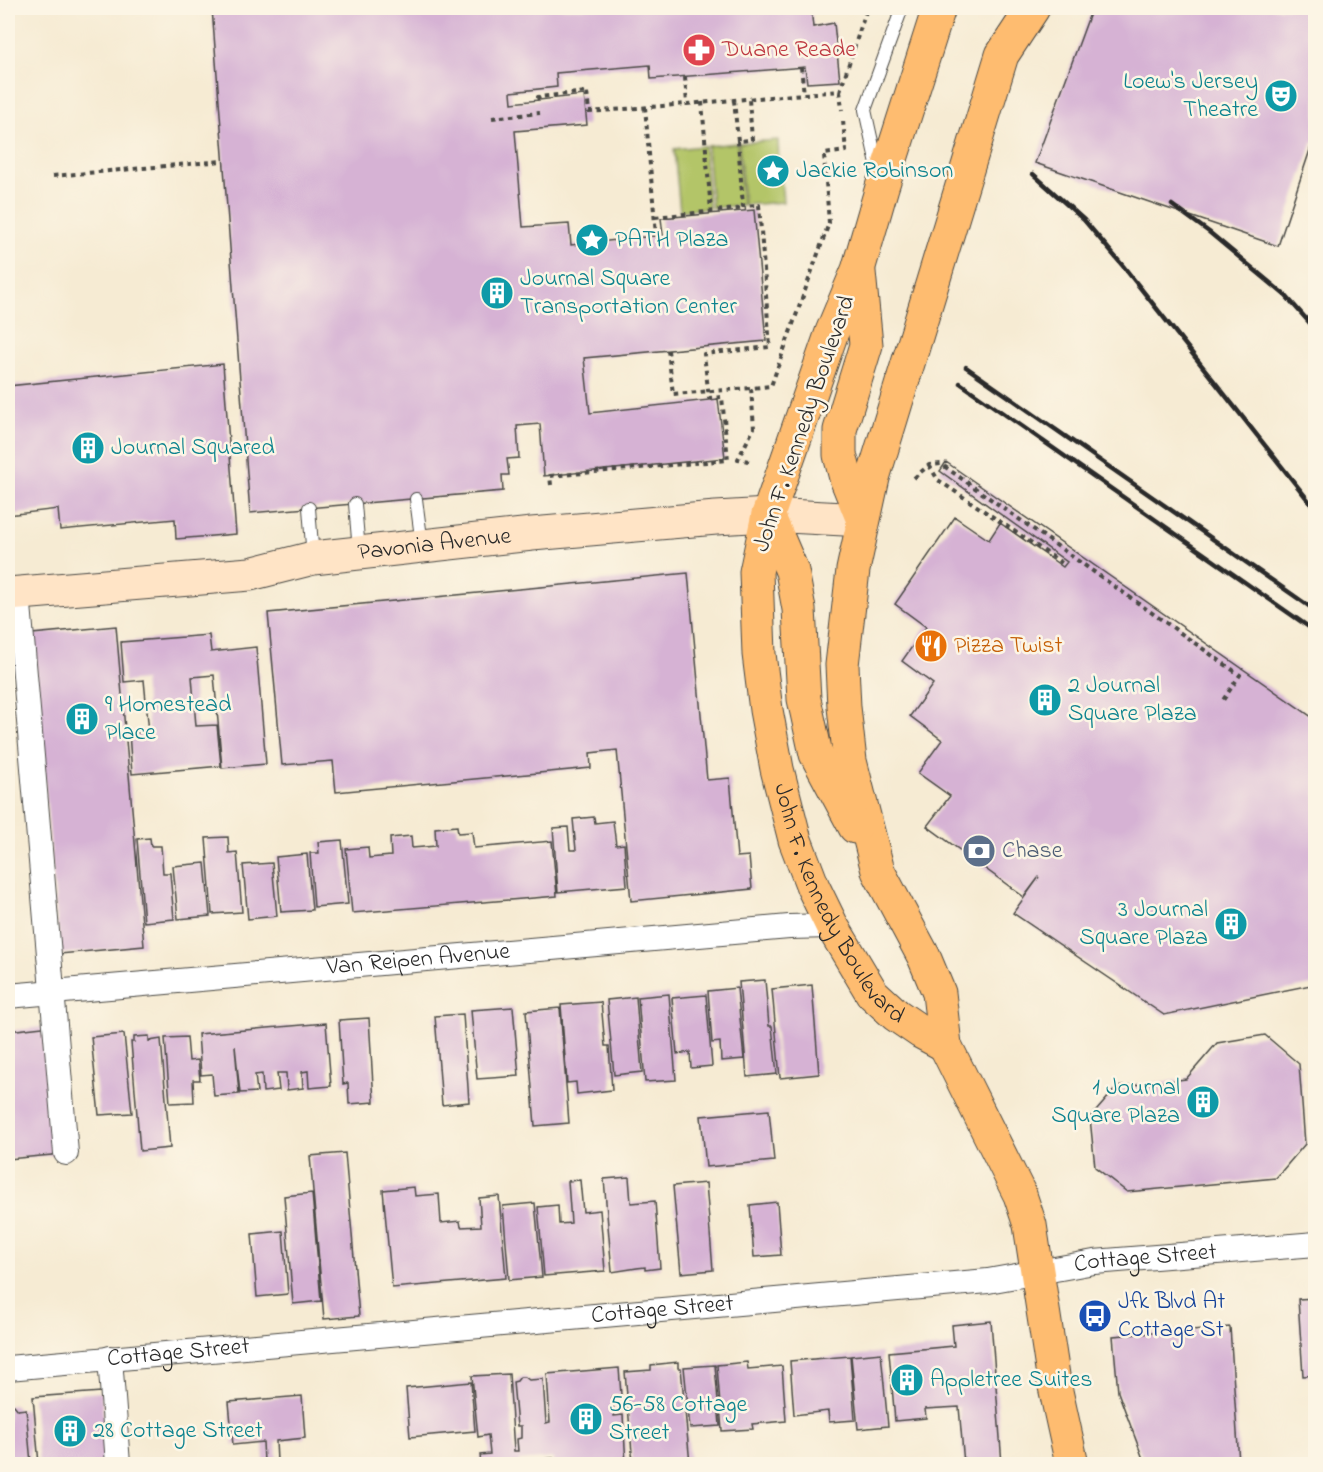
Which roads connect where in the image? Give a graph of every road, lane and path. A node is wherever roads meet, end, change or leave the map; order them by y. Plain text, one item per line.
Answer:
1 (867, 8) edge
2 (902, 8) edge
3 (939, 8) edge
4 (1009, 8) edge
5 (1034, 8) edge
6 (1002, 55) junction
7 (801, 67) dead end
8 (684, 77) dead end
9 (840, 91) junction
10 (804, 94) junction
11 (749, 99) junction
12 (539, 100) dead end
13 (734, 100) junction
14 (702, 102) junction
15 (687, 104) junction
16 (645, 107) junction
17 (540, 113) dead end
18 (492, 118) dead end
19 (738, 141) junction
20 (223, 161) dead end
21 (53, 176) dead end
22 (882, 187) junction
23 (759, 207) junction
24 (711, 211) junction
25 (655, 217) junction
26 (656, 236) dead end
27 (858, 270) junction
28 (668, 350) dead end
29 (751, 388) junction
30 (709, 391) junction
31 (749, 461) dead end
32 (929, 465) junction
33 (914, 477) dead end
34 (551, 485) dead end
35 (416, 499) dead end
36 (355, 504) dead end
37 (309, 508) dead end
38 (768, 515) junction
39 (863, 520) junction
40 (422, 546) junction
41 (359, 554) junction
42 (313, 558) junction
43 (1065, 565) dead end
44 (13, 593) edge
45 (1222, 700) dead end
46 (878, 870) junction
47 (832, 926) junction
48 (51, 991) junction
49 (8, 996) edge
50 (945, 1045) junction
51 (66, 1153) dead end
52 (1316, 1244) edge
53 (1037, 1271) junction
54 (110, 1358) junction
55 (8, 1368) edge
56 (118, 1464) edge
57 (1072, 1464) edge

1 - 9 path
2 - 22 lane
3 - 22 main road, John F. Kennedy Boulevard
4 - 6 main road
5 - 6 main road, John F. Kennedy Boulevard
6 - 39 main road, John F. Kennedy Boulevard
7 - 10 path
8 - 15 path
9 - 10 path
9 - 29 path
10 - 11 path
11 - 13 path
11 - 19 path
12 - 16 path
13 - 14 path
13 - 19 path
14 - 15 path
14 - 24 path
15 - 16 path
16 - 25 path
17 - 18 path
19 - 23 path
20 - 21 path
22 - 27 main road, John F. Kennedy Boulevard
23 - 24 path
23 - 30 path
24 - 25 path
25 - 26 path
27 - 38 main road, John F. Kennedy Boulevard
27 - 39 main road
28 - 30 path
29 - 30 path
29 - 31 path
30 - 34 path
32 - 33 path
32 - 43 path
32 - 45 path
35 - 40 lane
36 - 41 lane
37 - 42 lane
38 - 39 street, Pavonia Avenue
38 - 40 street, Pavonia Avenue
38 - 46 main road
38 - 47 main road, John F. Kennedy Boulevard
39 - 46 main road, John F. Kennedy Boulevard
40 - 41 street, Pavonia Avenue
41 - 42 street, Pavonia Avenue
42 - 44 street, Pavonia Avenue
44 - 48 street
46 - 50 main road, John F. Kennedy Boulevard
47 - 48 street, Van Reipen Avenue
47 - 50 main road, John F. Kennedy Boulevard
48 - 49 street, Van Reipen Avenue
48 - 51 street
50 - 53 main road, John F. Kennedy Boulevard
52 - 53 street, Cottage Street
53 - 54 street, Cottage Street
53 - 57 main road, John F. Kennedy Boulevard
54 - 55 street, Cottage Street
54 - 56 street

